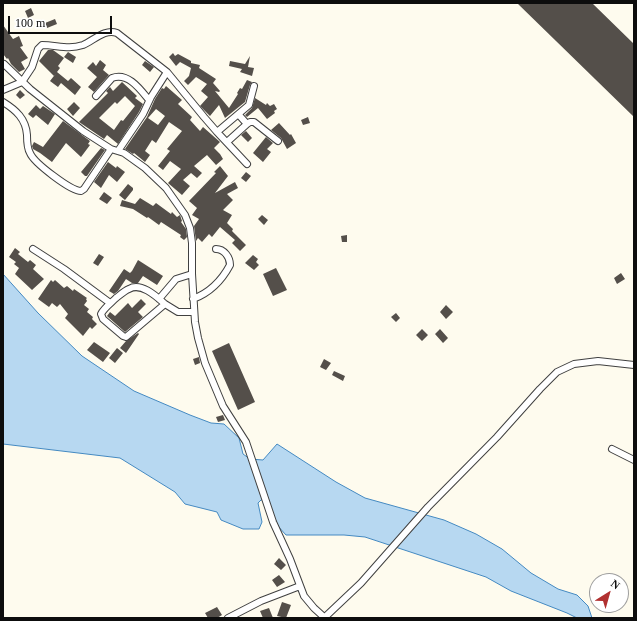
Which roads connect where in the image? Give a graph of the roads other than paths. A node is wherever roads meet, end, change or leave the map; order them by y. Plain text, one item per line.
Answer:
1 (4, 64) dead end
2 (167, 72) junction
3 (22, 82) junction
4 (254, 86) dead end
5 (3, 90) edge
6 (96, 96) dead end
7 (149, 100) junction
8 (3, 102) edge
9 (239, 115) junction
10 (229, 122) junction
11 (247, 124) junction
12 (217, 132) junction
13 (238, 132) junction
14 (278, 141) dead end
15 (227, 142) junction
16 (114, 150) junction
17 (247, 164) dead end
18 (216, 248) dead end
19 (33, 249) dead end
20 (192, 274) junction
21 (159, 299) junction
22 (193, 299) junction
23 (110, 303) junction
24 (165, 304) junction
25 (194, 312) junction
26 (634, 365) edge
27 (612, 449) dead end
28 (634, 460) edge
29 (300, 586) junction
30 (239, 615) edge
31 (228, 618) edge
32 (325, 618) edge

1 - 3 street
2 - 3 street
2 - 7 street
2 - 12 street
3 - 5 street
3 - 16 street
4 - 9 street
6 - 7 street
7 - 16 street
8 - 16 street
9 - 10 street
9 - 11 street
10 - 12 street
10 - 13 street
11 - 13 street
11 - 14 street
12 - 15 street
13 - 15 street
15 - 17 street
16 - 20 street
18 - 22 street
19 - 23 street
20 - 21 street
20 - 22 street
21 - 23 street
21 - 24 street
22 - 25 street
23 - 24 street
24 - 25 street
25 - 29 street
26 - 32 street
27 - 28 street
29 - 30 street
29 - 32 street
30 - 31 street

